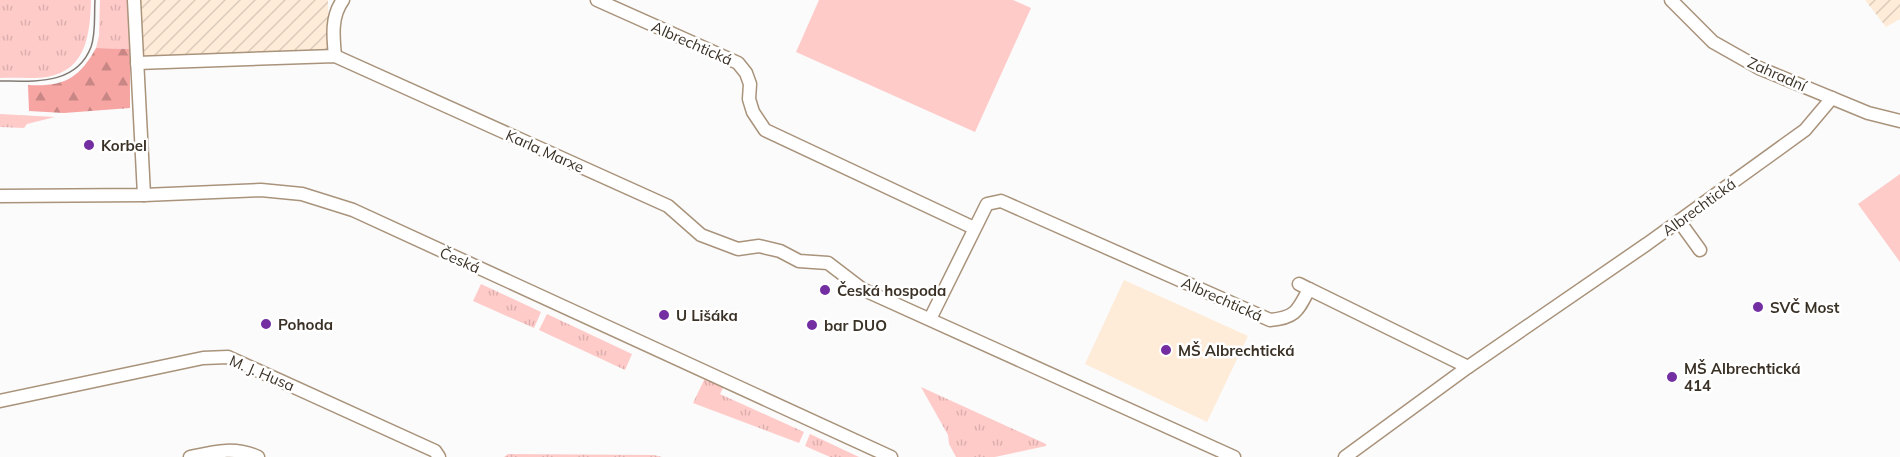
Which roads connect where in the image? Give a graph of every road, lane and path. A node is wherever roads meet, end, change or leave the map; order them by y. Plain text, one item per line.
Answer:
1 (134, 0) edge
2 (343, 0) edge
3 (597, 0) edge
4 (1671, 0) edge
5 (335, 56) junction
6 (137, 63) junction
7 (1832, 98) junction
8 (1900, 120) edge
9 (144, 195) junction
10 (0, 196) edge
11 (1678, 221) junction
12 (974, 228) junction
13 (1700, 250) dead end
14 (930, 319) junction
15 (1468, 367) junction
16 (0, 401) edge
17 (190, 457) edge
18 (258, 457) edge
19 (439, 457) edge
20 (891, 457) edge
21 (1234, 457) edge
22 (1345, 457) edge

1 - 6 street
2 - 5 street
3 - 12 street, Albrechtická
4 - 7 street, Zahradní
5 - 6 street, Karla Marxe
5 - 14 street, Karla Marxe
6 - 9 street
7 - 8 street, Zahradní
7 - 11 street, Albrechtická
9 - 10 street, Česká
9 - 20 street, Česká
11 - 13 street
11 - 15 street, Albrechtická
12 - 14 street, Albrechtická
12 - 15 street, Albrechtická
14 - 21 street
15 - 22 street, Albrechtická
16 - 19 street, M. J. Husa
17 - 18 street

